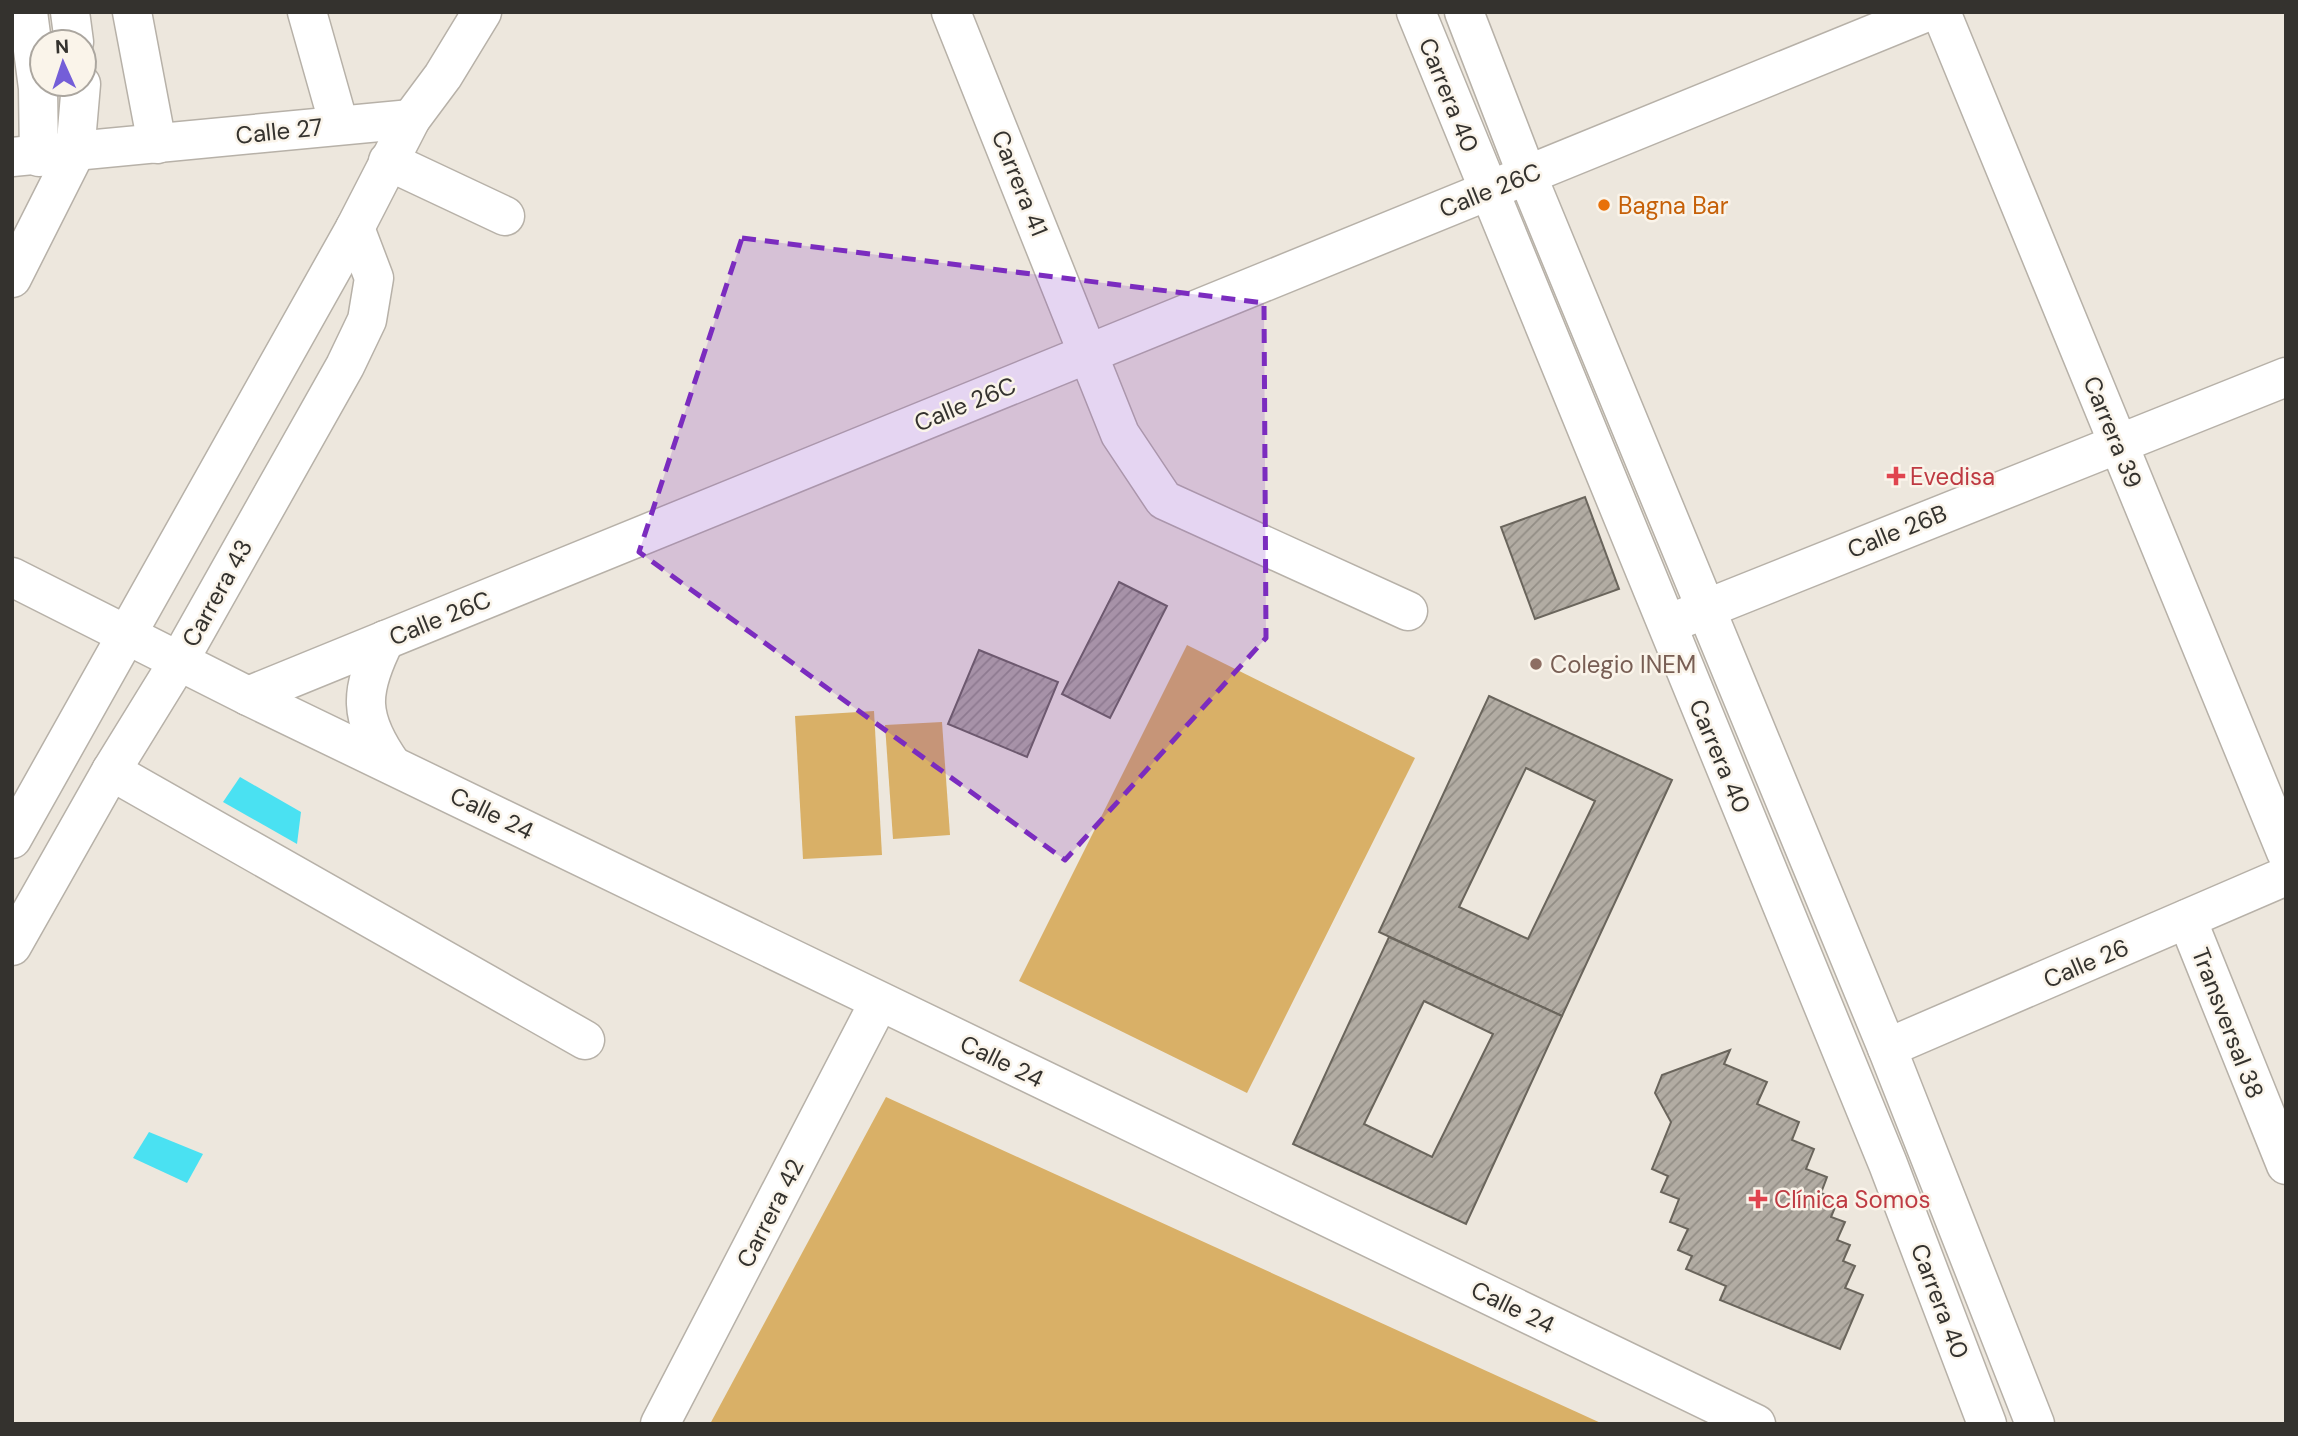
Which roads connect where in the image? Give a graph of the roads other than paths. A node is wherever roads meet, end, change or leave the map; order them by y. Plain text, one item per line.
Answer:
1 (28, 12) edge
2 (132, 12) edge
3 (307, 12) edge
4 (482, 12) edge
5 (951, 12) edge
6 (1416, 12) edge
7 (1464, 12) edge
8 (1927, 12) edge
9 (1941, 12) edge
10 (72, 98) edge
11 (411, 119) junction
12 (338, 125) junction
13 (157, 144) junction
14 (32, 158) edge
15 (388, 161) junction
16 (1527, 175) junction
17 (1488, 191) junction
18 (505, 216) dead end
19 (355, 228) junction
20 (12, 278) edge
21 (1089, 354) junction
22 (2286, 377) edge
23 (2118, 442) junction
24 (12, 577) edge
25 (1706, 608) junction
26 (1408, 611) dead end
27 (1665, 625) junction
28 (126, 636) junction
29 (385, 640) junction
30 (180, 659) junction
31 (248, 696) junction
32 (392, 765) junction
33 (111, 771) junction
34 (12, 839) edge
35 (2286, 852) edge
36 (2286, 876) edge
37 (2187, 919) junction
38 (12, 946) edge
39 (879, 1002) junction
40 (584, 1040) dead end
41 (1887, 1048) junction
42 (2270, 1099) edge
43 (2286, 1165) edge
44 (660, 1424) edge
45 (1756, 1424) edge
46 (1987, 1424) edge
47 (2035, 1424) edge

1 - 14 street
2 - 13 street
3 - 12 street
4 - 11 street
5 - 21 street, Carrera 41
6 - 17 street, Carrera 40
7 - 16 street, Carrera 40
8 - 16 street, Calle 26C
9 - 23 street, Carrera 39
10 - 14 street
11 - 12 street, Calle 27
11 - 15 street
12 - 13 street, Calle 27
13 - 14 street, Calle 27
14 - 20 street
15 - 18 street
15 - 19 street
16 - 17 street, Calle 26C
16 - 25 street, Carrera 40
17 - 21 street, Calle 26C
17 - 27 street, Carrera 40
19 - 28 street
19 - 30 street, Carrera 43
21 - 26 street, Carrera 41
21 - 29 street, Calle 26C
22 - 23 street, Calle 26B
23 - 25 street, Calle 26B
23 - 35 street, Carrera 39
24 - 28 street
25 - 27 street, Calle 26B
25 - 41 street, Carrera 40
27 - 46 street, Carrera 40
28 - 30 street
28 - 34 street
29 - 31 street, Calle 26C
29 - 32 street
30 - 31 street
30 - 33 street, Carrera 43
31 - 32 street, Calle 24
32 - 39 street, Calle 24
33 - 38 street, Carrera 43
33 - 40 street
36 - 37 street, Calle 26
37 - 41 street, Calle 26
37 - 42 street, Transversal 38
39 - 44 street, Carrera 42
39 - 45 street, Calle 24
41 - 47 street, Carrera 40
42 - 43 street, Transversal 38

